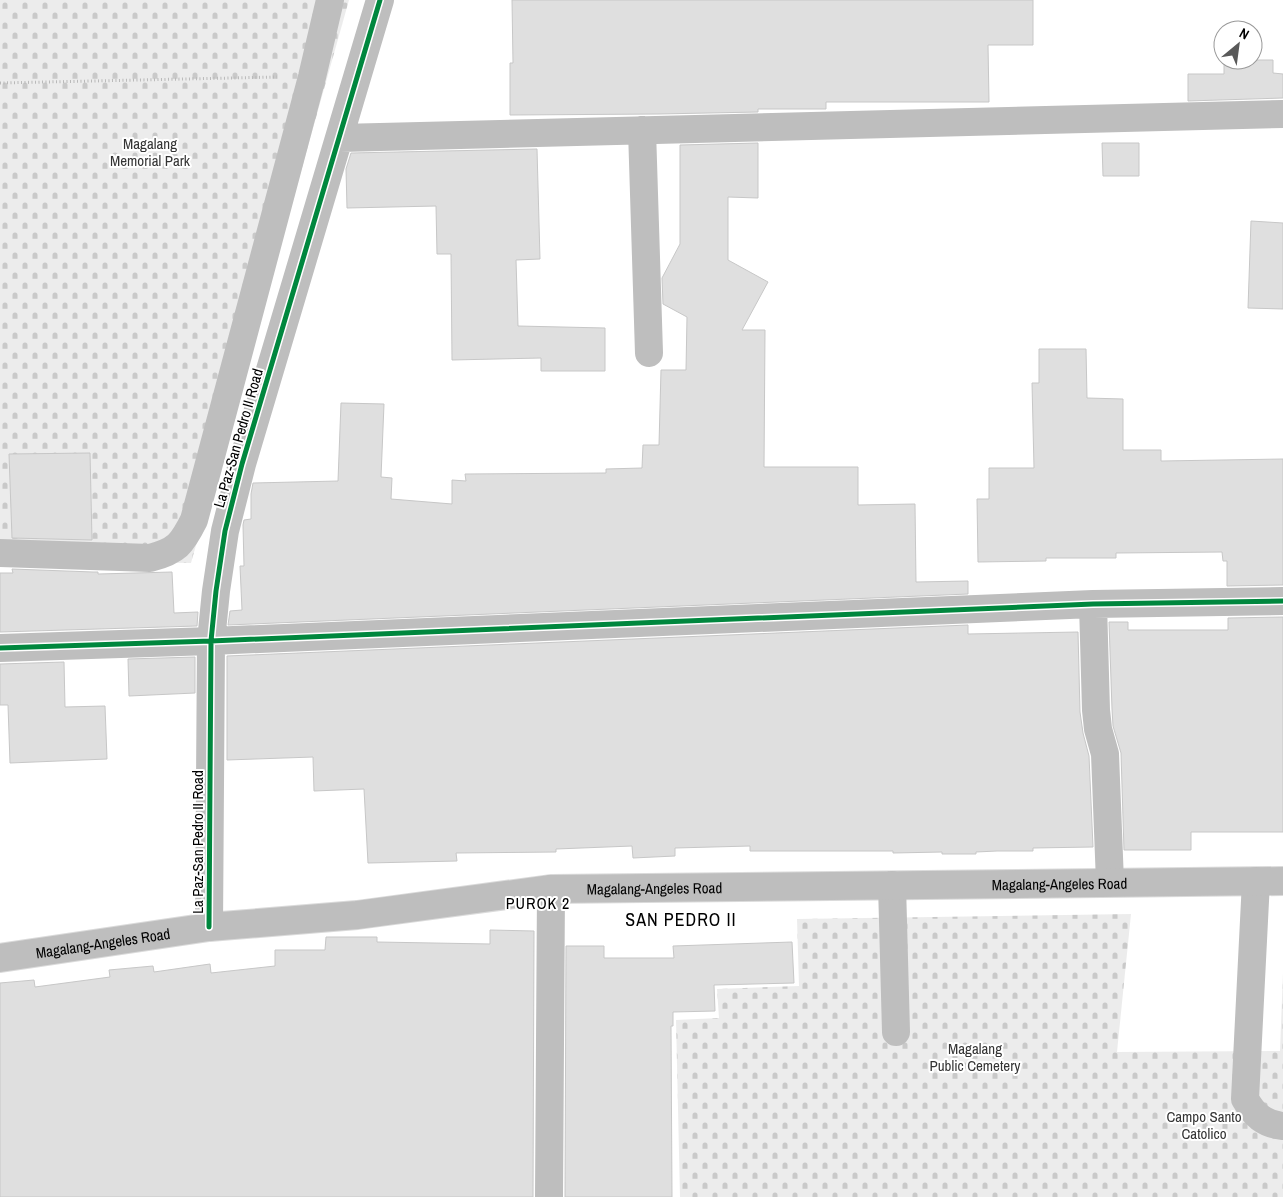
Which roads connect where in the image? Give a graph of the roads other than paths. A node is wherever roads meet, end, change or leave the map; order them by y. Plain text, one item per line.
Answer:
1 (330, 0) edge
2 (380, 0) edge
3 (1283, 114) edge
4 (642, 130) junction
5 (340, 138) junction
6 (649, 353) dead end
7 (0, 553) edge
8 (1283, 601) edge
9 (1093, 604) junction
10 (211, 642) junction
11 (0, 648) edge
12 (1256, 881) junction
13 (1283, 881) edge
14 (1110, 882) junction
15 (892, 884) junction
16 (551, 888) junction
17 (209, 927) junction
18 (0, 958) edge
19 (896, 1032) dead end
20 (1283, 1126) edge
21 (549, 1197) edge

1 - 7 street
2 - 5 street, La Paz-San Pedro II Road
3 - 4 street
4 - 5 street
4 - 6 street
5 - 10 street, La Paz-San Pedro II Road
8 - 9 street
9 - 10 street
9 - 14 street
10 - 11 street
10 - 17 street, La Paz-San Pedro II Road
12 - 13 street, Magalang-Angeles Road
12 - 14 street, Magalang-Angeles Road
12 - 20 street
14 - 15 street, Magalang-Angeles Road
15 - 16 street, Magalang-Angeles Road
15 - 19 street
16 - 17 street, Magalang-Angeles Road
16 - 21 street
17 - 18 street, Magalang-Angeles Road

